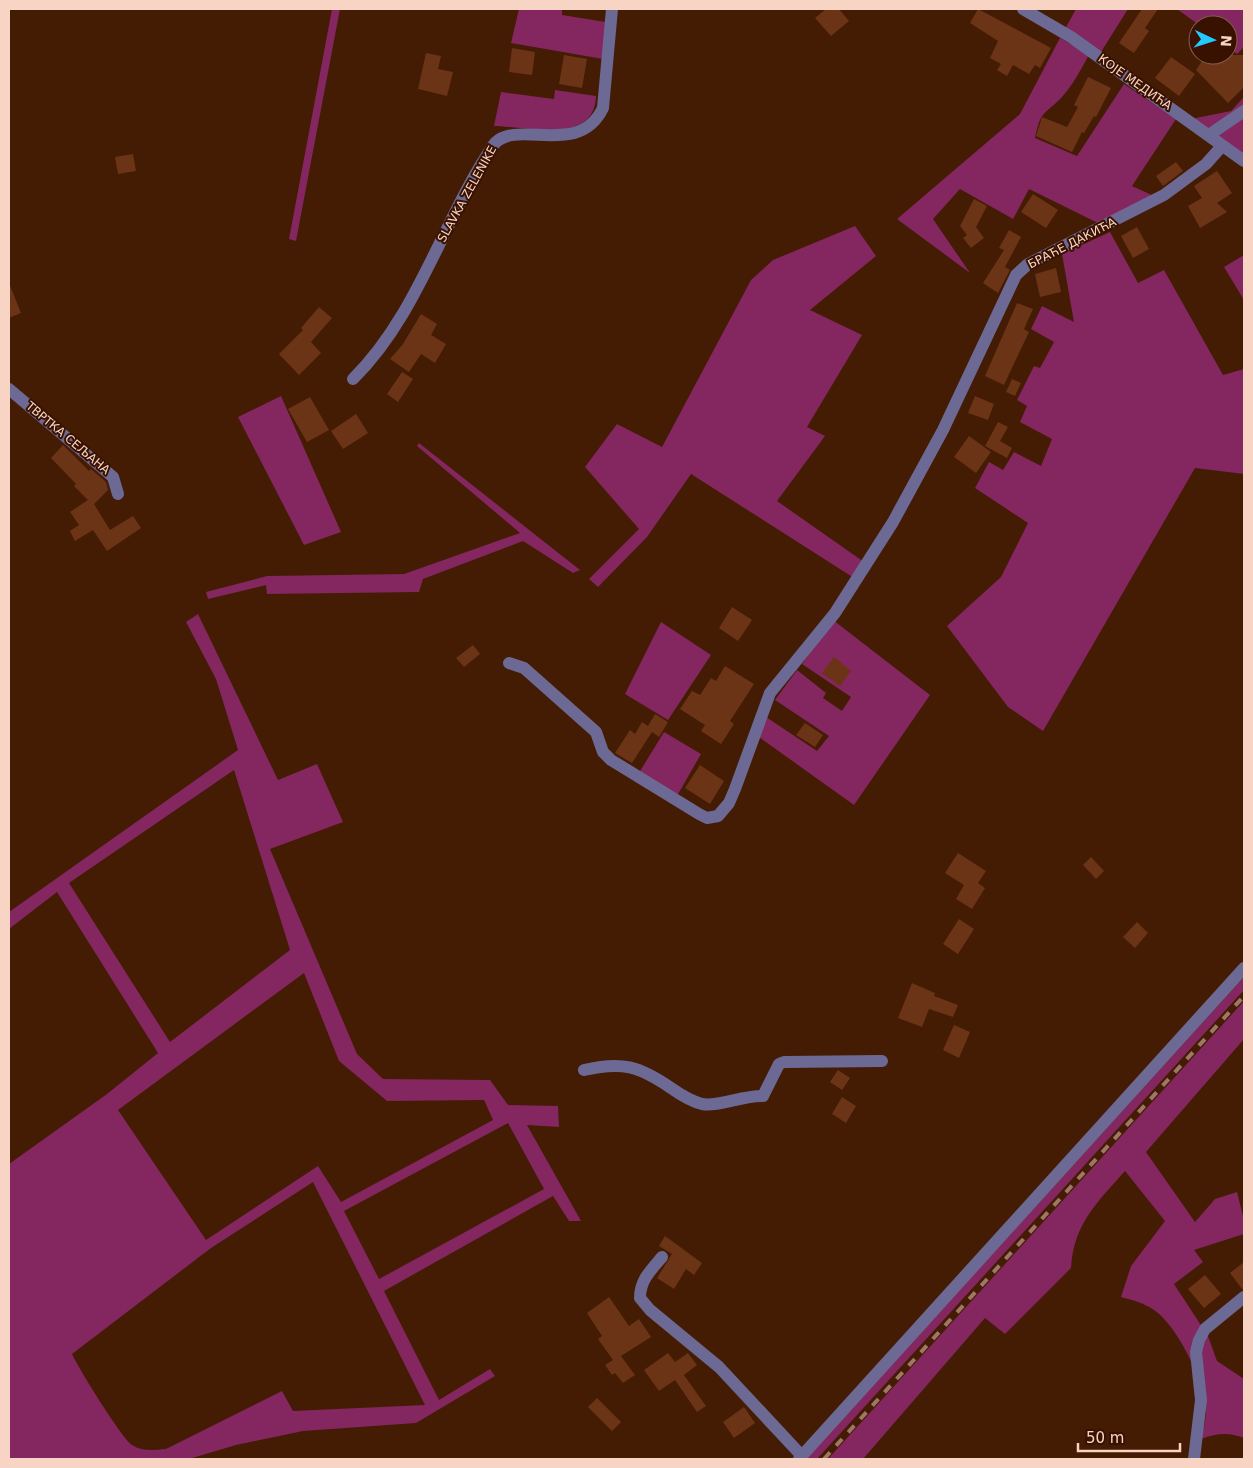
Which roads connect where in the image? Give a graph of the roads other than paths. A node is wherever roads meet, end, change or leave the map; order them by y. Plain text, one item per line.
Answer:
1 (612, 9) edge
2 (1023, 9) edge
3 (1244, 111) edge
4 (1209, 135) junction
5 (1222, 146) junction
6 (1244, 161) edge
7 (353, 379) dead end
8 (9, 389) edge
9 (118, 494) dead end
10 (509, 663) dead end
11 (1244, 968) edge
12 (882, 1061) dead end
13 (584, 1070) dead end
14 (662, 1257) dead end
15 (1244, 1297) edge
16 (801, 1458) edge
17 (1194, 1459) edge

1 - 7 street, SLAVKA ZELENIKE
2 - 4 street, КОЈЕ МЕДИЋА
3 - 4 street
4 - 5 street, КОЈЕ МЕДИЋА
5 - 6 street, КОЈЕ МЕДИЋА
5 - 10 street, БРАЋЕ ДАКИЋА
8 - 9 street, ТВРТКА СЕЉАНА
11 - 16 street
12 - 13 street
14 - 16 street
15 - 17 street

